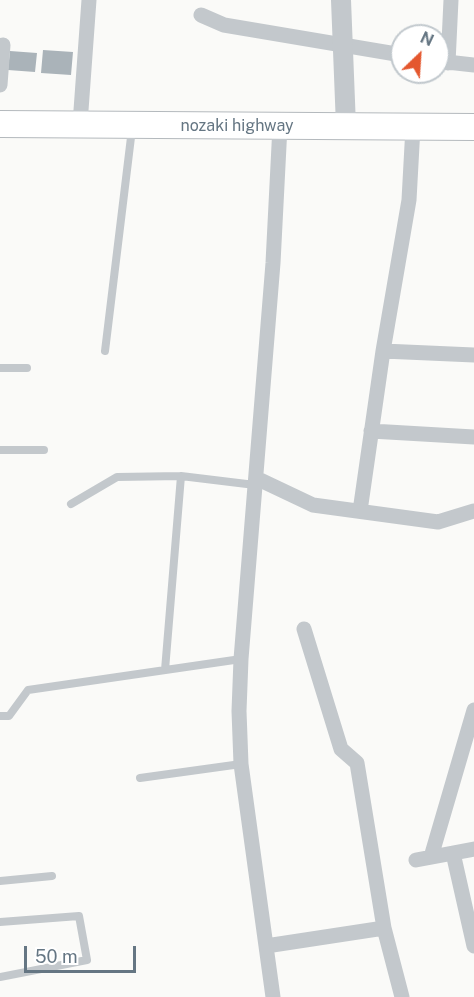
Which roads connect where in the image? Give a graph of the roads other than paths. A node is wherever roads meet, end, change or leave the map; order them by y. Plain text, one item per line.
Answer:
1 (90, 0) edge
2 (341, 0) edge
3 (451, 0) edge
4 (201, 15) dead end
5 (448, 24) edge
6 (3, 45) dead end
7 (343, 46) junction
8 (390, 53) edge
9 (450, 63) edge
10 (474, 66) edge
11 (0, 85) edge
12 (0, 124) edge
13 (80, 124) junction
14 (132, 125) junction
15 (280, 126) junction
16 (346, 126) junction
17 (413, 127) junction
18 (474, 127) edge
19 (105, 351) dead end
20 (383, 351) junction
21 (474, 355) edge
22 (0, 368) edge
23 (27, 368) dead end
24 (371, 431) junction
25 (474, 437) edge
26 (0, 450) edge
27 (44, 450) dead end
28 (181, 476) junction
29 (256, 482) junction
30 (71, 504) dead end
31 (360, 511) junction
32 (474, 511) edge
33 (304, 629) dead end
34 (240, 659) junction
35 (165, 670) junction
36 (474, 710) edge
37 (0, 716) edge
38 (241, 764) junction
39 (140, 778) dead end
40 (474, 849) edge
41 (453, 853) junction
42 (52, 876) dead end
43 (0, 881) edge
44 (0, 922) edge
45 (384, 928) junction
46 (266, 946) junction
47 (474, 946) edge
48 (0, 977) edge
49 (273, 997) edge
50 (402, 997) edge

1 - 13 street
2 - 7 street
3 - 5 street
4 - 7 street
6 - 11 street
7 - 8 street
7 - 16 street
9 - 10 street
12 - 13 highway, nozaki highway
13 - 14 highway, nozaki highway
14 - 15 highway, nozaki highway
14 - 19 lane
15 - 16 highway, nozaki highway
15 - 29 street
16 - 17 highway, nozaki highway
17 - 18 highway, nozaki highway
17 - 20 street
20 - 21 street
20 - 24 street
22 - 23 lane
24 - 25 street
24 - 31 street
26 - 27 lane
28 - 29 lane
28 - 30 lane
28 - 35 lane
29 - 31 street
29 - 34 street
31 - 32 street
33 - 45 street
34 - 35 lane
34 - 38 street
35 - 37 lane
36 - 41 street
38 - 39 lane
38 - 46 street
40 - 41 street
41 - 47 street
42 - 43 lane
44 - 48 lane
45 - 46 street
45 - 50 street
46 - 49 street

